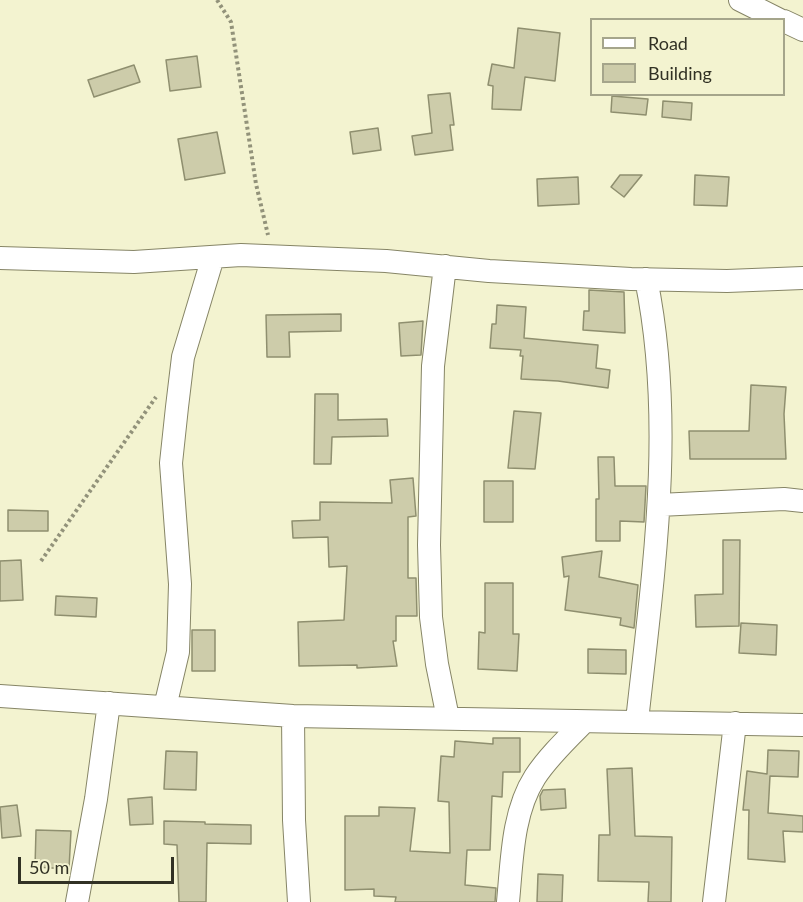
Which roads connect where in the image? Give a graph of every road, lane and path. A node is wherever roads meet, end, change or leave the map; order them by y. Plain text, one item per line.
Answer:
1 (217, 0) edge
2 (740, 0) edge
3 (778, 18) edge
4 (785, 21) edge
5 (803, 30) edge
6 (274, 256) junction
7 (213, 257) junction
8 (0, 258) edge
9 (445, 266) junction
10 (803, 278) edge
11 (646, 279) junction
12 (159, 393) dead end
13 (803, 501) edge
14 (659, 505) junction
15 (40, 561) dead end
16 (0, 696) edge
17 (109, 703) junction
18 (165, 707) junction
19 (293, 716) junction
20 (448, 718) junction
21 (637, 721) junction
22 (584, 722) junction
23 (735, 723) junction
24 (803, 725) edge
25 (77, 902) edge
26 (298, 902) edge
27 (508, 902) edge
28 (714, 902) edge

1 - 6 path
2 - 3 street
4 - 5 street
6 - 7 street
6 - 9 street
7 - 8 street
7 - 18 street
9 - 11 street
9 - 20 street
10 - 11 street
11 - 14 street
12 - 15 path
13 - 14 street
14 - 21 street
16 - 17 street
17 - 18 street
17 - 25 street
18 - 19 street
19 - 20 street
19 - 26 street
20 - 22 street
21 - 22 street
21 - 23 street
22 - 27 street
23 - 24 street
23 - 28 street

